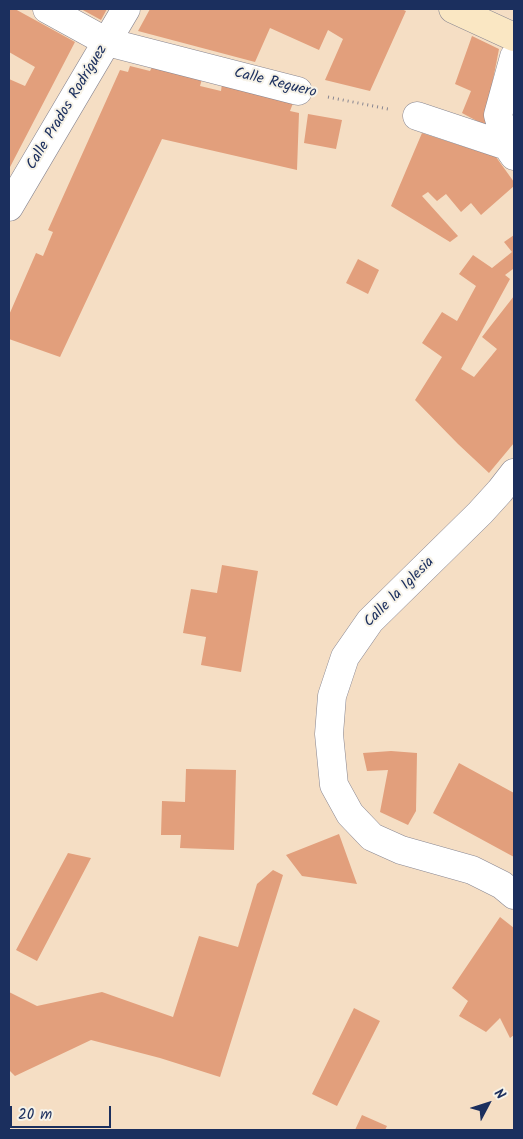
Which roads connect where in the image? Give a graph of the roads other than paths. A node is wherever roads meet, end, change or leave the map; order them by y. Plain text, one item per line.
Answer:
1 (47, 9) edge
2 (126, 9) edge
3 (453, 9) edge
4 (514, 37) edge
5 (108, 42) junction
6 (514, 57) edge
7 (298, 91) road end
8 (417, 116) road end
9 (511, 151) edge
10 (9, 207) edge
11 (514, 473) edge
12 (514, 895) edge

1 - 5 street, Calle Reguero
2 - 5 street, Calle Prados Rodríguez
3 - 4 street
5 - 7 street, Calle Reguero
5 - 10 street, Calle Prados Rodríguez
6 - 9 street
8 - 9 street
11 - 12 street, Calle la Iglesia

